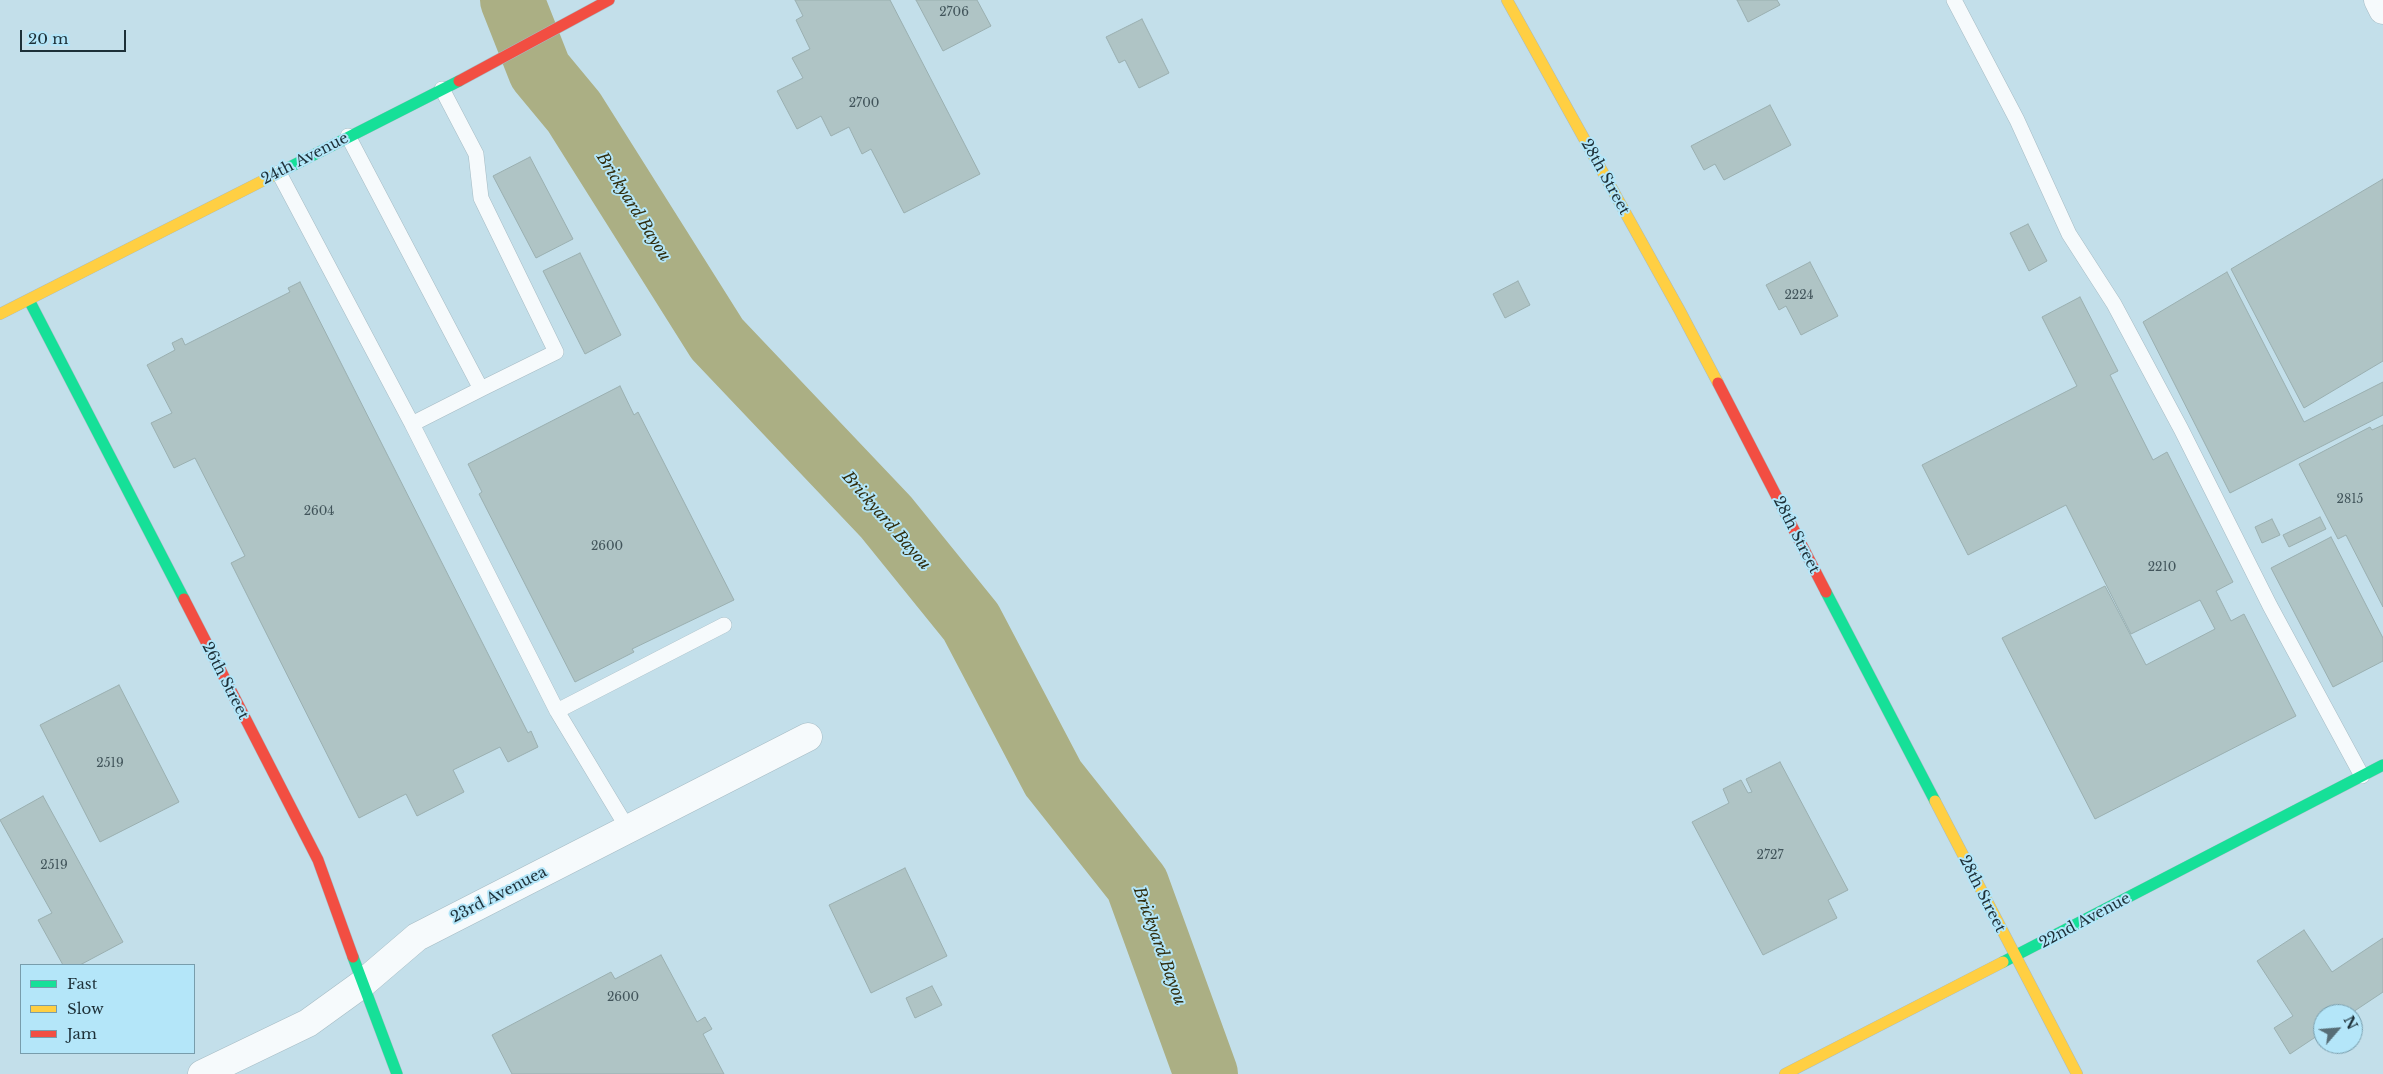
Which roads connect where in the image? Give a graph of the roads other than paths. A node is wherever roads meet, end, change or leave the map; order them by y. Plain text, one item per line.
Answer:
1 (1507, 0) edge
2 (1954, 0) edge
3 (2378, 0) edge
4 (606, 2) edge
5 (2383, 10) edge
6 (442, 89) junction
7 (348, 136) junction
8 (279, 173) junction
9 (29, 300) junction
10 (0, 314) edge
11 (481, 389) junction
12 (412, 424) junction
13 (724, 625) dead end
14 (557, 711) junction
15 (808, 737) dead end
16 (2383, 765) edge
17 (2362, 776) junction
18 (628, 829) junction
19 (2015, 957) junction
20 (362, 984) junction
21 (202, 1074) edge
22 (397, 1074) edge
23 (1785, 1074) edge
24 (2077, 1074) edge

1 - 19 street, 28th Street
2 - 17 lane
3 - 5 street
4 - 6 street, 24th Avenue
6 - 7 street, 24th Avenue
6 - 11 lane
7 - 8 street, 24th Avenue
7 - 11 lane
8 - 9 street, 24th Avenue
8 - 12 lane
9 - 10 street, 24th Avenue
9 - 20 street, 26th Street
11 - 12 lane
12 - 14 lane
13 - 14 lane
14 - 18 lane
15 - 18 street, 23rd Avenuea
16 - 17 street, 22nd Avenue
17 - 19 street, 22nd Avenue
18 - 20 street, 23rd Avenuea
19 - 23 street, 22nd Avenue
19 - 24 street, 28th Street
20 - 21 street, 23rd Avenuea
20 - 22 street, 26th Street

